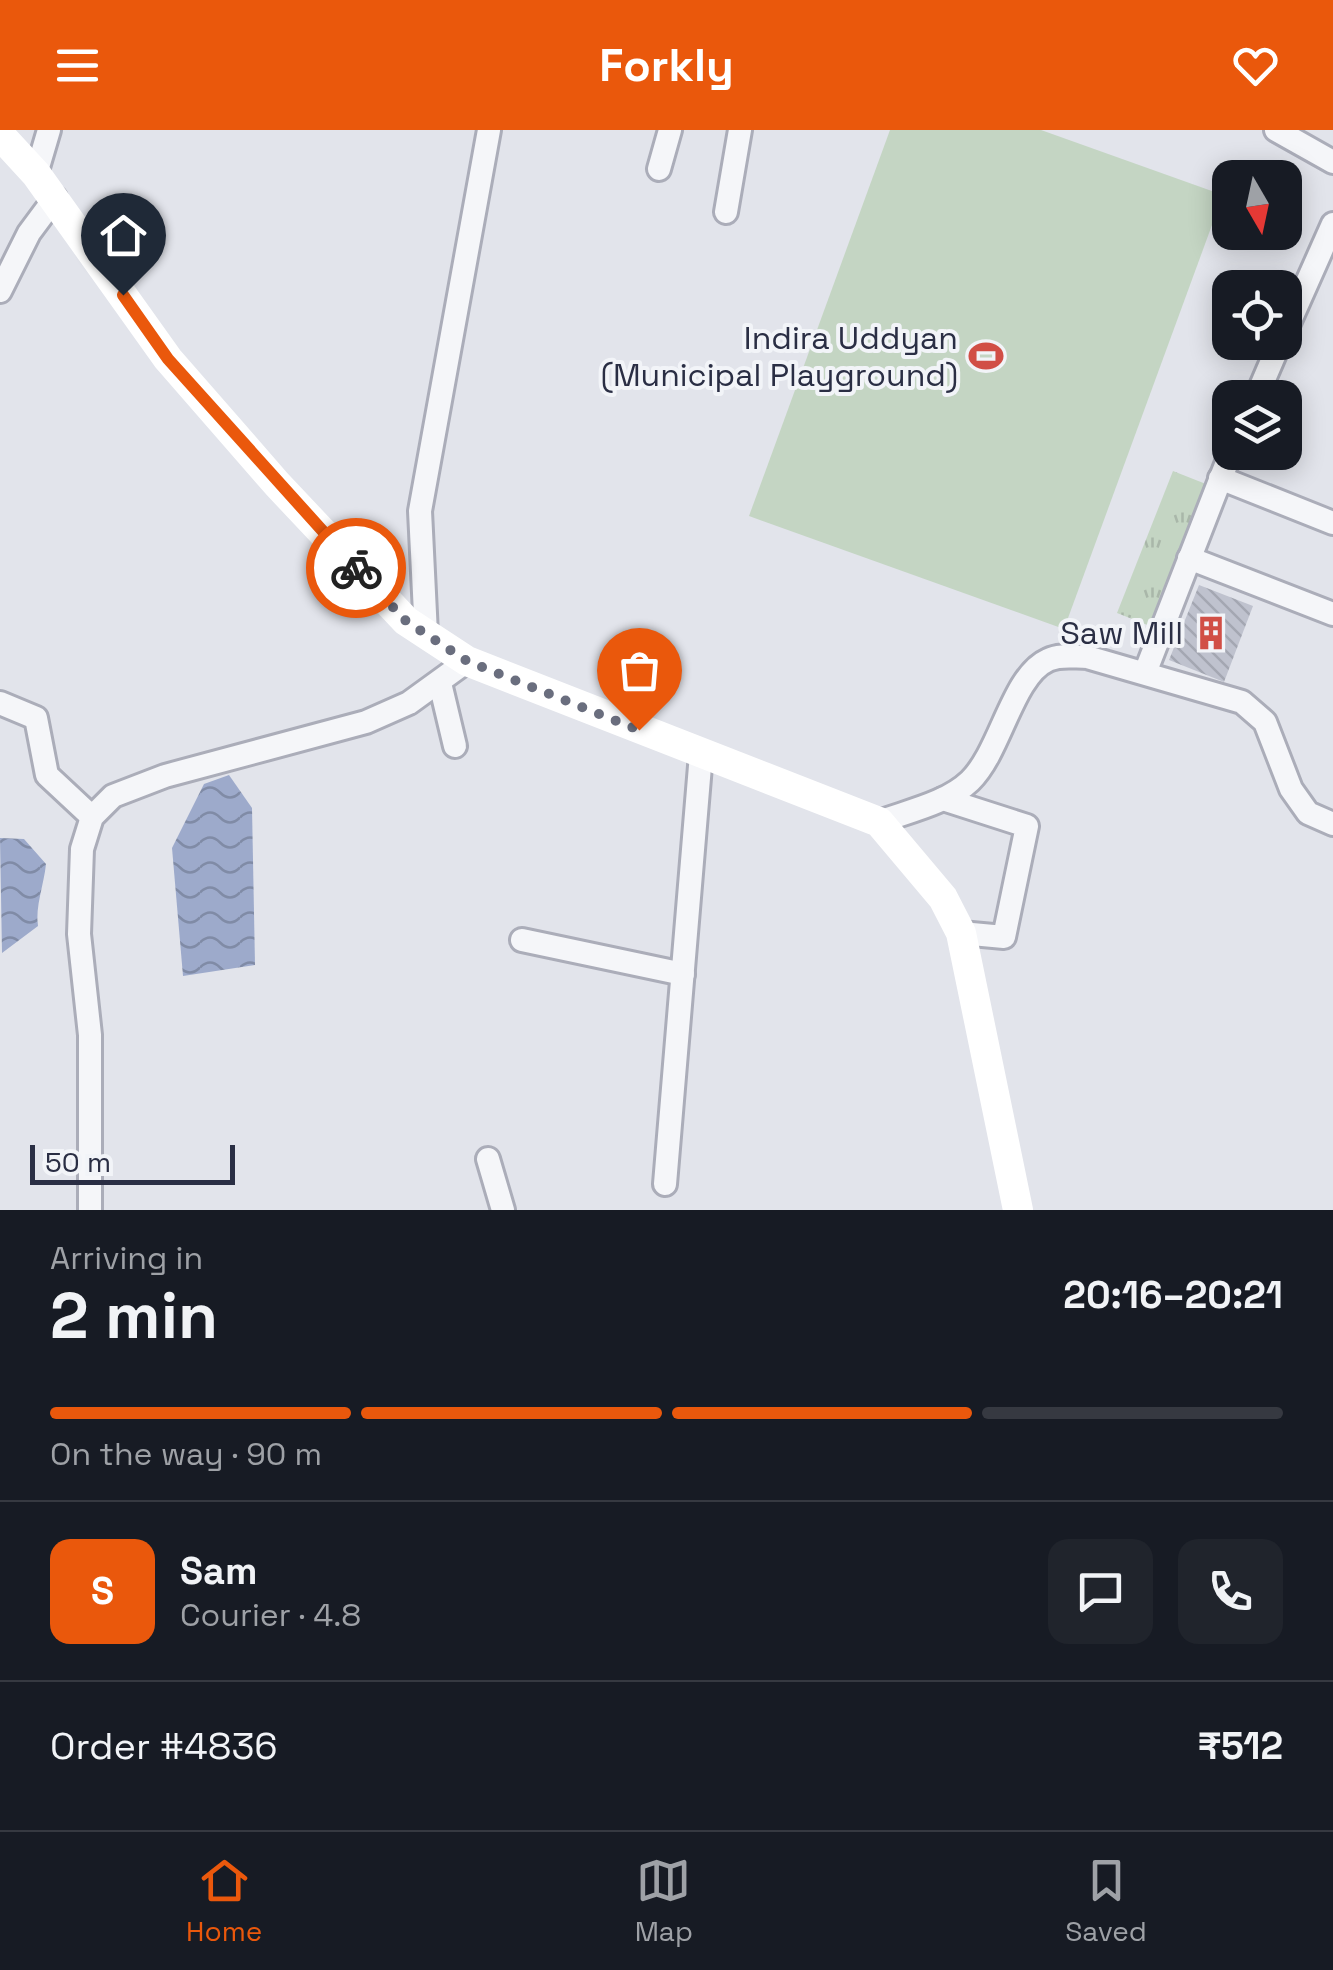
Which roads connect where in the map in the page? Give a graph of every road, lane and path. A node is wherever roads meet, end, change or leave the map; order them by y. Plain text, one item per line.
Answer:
1 (49, 130) edge
2 (489, 130) edge
3 (670, 130) edge
4 (740, 130) edge
5 (1276, 130) edge
6 (0, 135) edge
7 (1333, 162) edge
8 (659, 169) dead end
9 (46, 186) junction
10 (726, 212) dead end
11 (1333, 224) edge
12 (0, 291) edge
13 (1302, 294) edge
14 (1223, 470) edge
15 (1220, 478) junction
16 (1333, 524) edge
17 (1189, 558) junction
18 (1333, 614) edge
19 (426, 634) junction
20 (467, 661) junction
21 (1145, 673) junction
22 (440, 683) junction
23 (0, 703) edge
24 (455, 746) dead end
25 (701, 754) junction
26 (943, 799) junction
27 (92, 817) junction
28 (879, 822) junction
29 (1333, 824) edge
30 (961, 933) junction
31 (522, 940) dead end
32 (683, 974) junction
33 (488, 1159) dead end
34 (665, 1184) dead end
35 (501, 1209) edge
36 (90, 1210) edge
37 (1018, 1210) edge

1 - 9 street
2 - 19 street
3 - 8 street
4 - 10 street
5 - 7 street
6 - 9 main road
9 - 12 street
9 - 19 main road
11 - 13 street
14 - 15 street
15 - 16 street
15 - 17 street
17 - 18 street
17 - 21 street
19 - 20 main road
20 - 22 street
20 - 25 main road
21 - 26 street
21 - 29 street
22 - 24 street
22 - 27 street
23 - 27 street
25 - 28 main road
25 - 32 street
26 - 28 street
26 - 30 street
27 - 36 street
28 - 30 main road
30 - 37 main road
31 - 32 street
32 - 34 street
33 - 35 street

